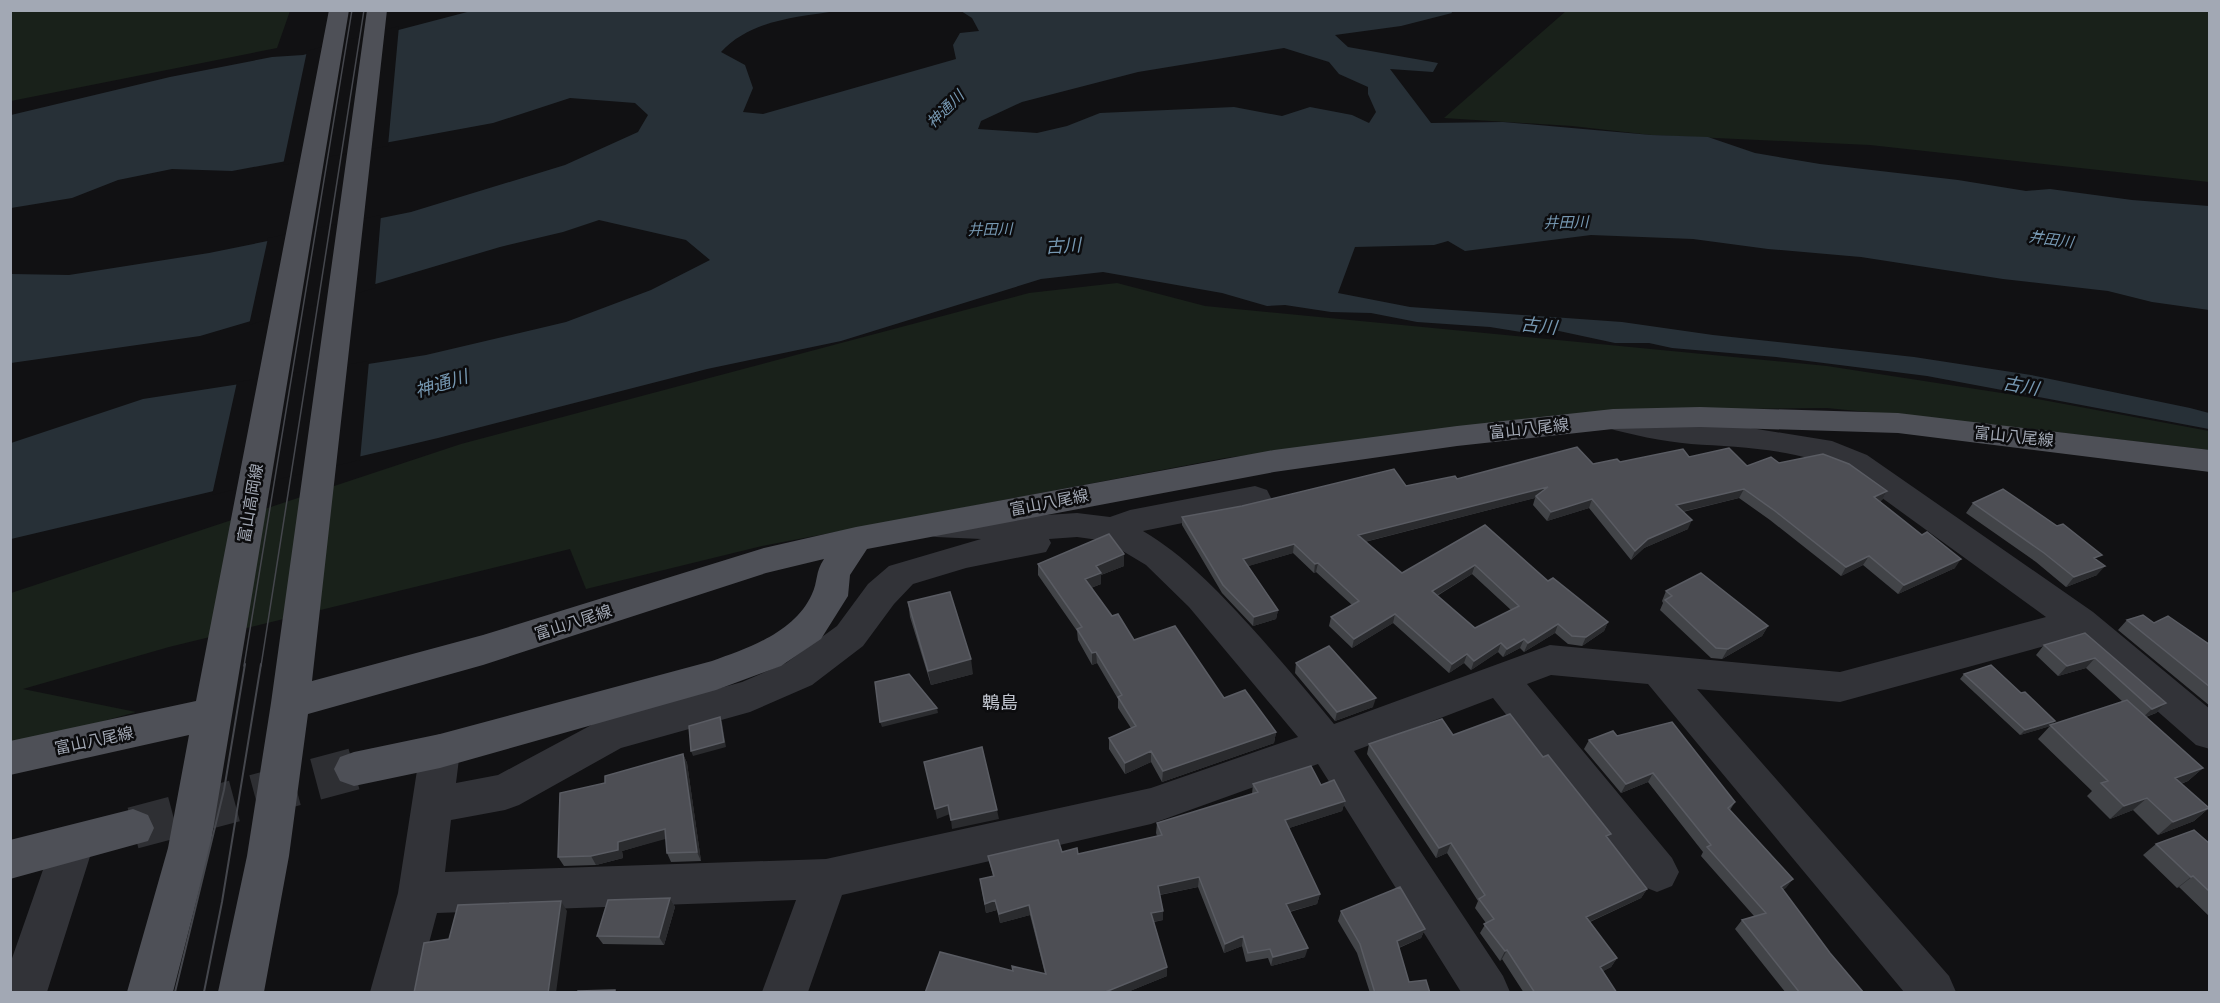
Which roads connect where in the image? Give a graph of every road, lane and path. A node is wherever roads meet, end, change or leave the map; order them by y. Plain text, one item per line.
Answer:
1 (339, 10) edge
2 (377, 10) edge
3 (1613, 419) junction
4 (2210, 462) edge
5 (1255, 498) dead end
6 (929, 525) junction
7 (1103, 528) junction
8 (856, 539) junction
9 (2080, 622) junction
10 (1658, 670) junction
11 (1498, 678) junction
12 (290, 692) junction
13 (214, 706) junction
14 (2210, 733) edge
15 (1327, 744) junction
16 (441, 751) junction
17 (10, 758) edge
18 (354, 769) tunnel mouth
19 (432, 806) junction
20 (133, 828) tunnel mouth
21 (73, 844) junction
22 (10, 860) edge
23 (1657, 872) dead end
24 (826, 879) junction
25 (420, 893) junction
26 (24, 993) edge
27 (150, 993) edge
28 (241, 993) edge
29 (393, 993) edge
30 (785, 993) edge
31 (1487, 993) edge
32 (1933, 993) edge

1 - 13 main road, 富山高岡線
2 - 12 main road
3 - 4 main road, 富山八尾線
3 - 6 main road, 富山八尾線
3 - 9 street
5 - 7 street
6 - 7 street
6 - 8 main road, 富山八尾線
7 - 15 street
7 - 19 street
8 - 12 main road, 富山八尾線
8 - 16 main road
9 - 10 street
9 - 14 street
10 - 11 street
10 - 32 street
11 - 15 street
11 - 23 street
12 - 28 main road
13 - 17 main road, 富山八尾線
13 - 27 main road, 富山高岡線
15 - 24 street
15 - 31 street
16 - 18 main road
16 - 19 street
19 - 25 street
20 - 21 main road
21 - 22 main road
21 - 26 street
24 - 25 street
24 - 30 street
25 - 29 street

